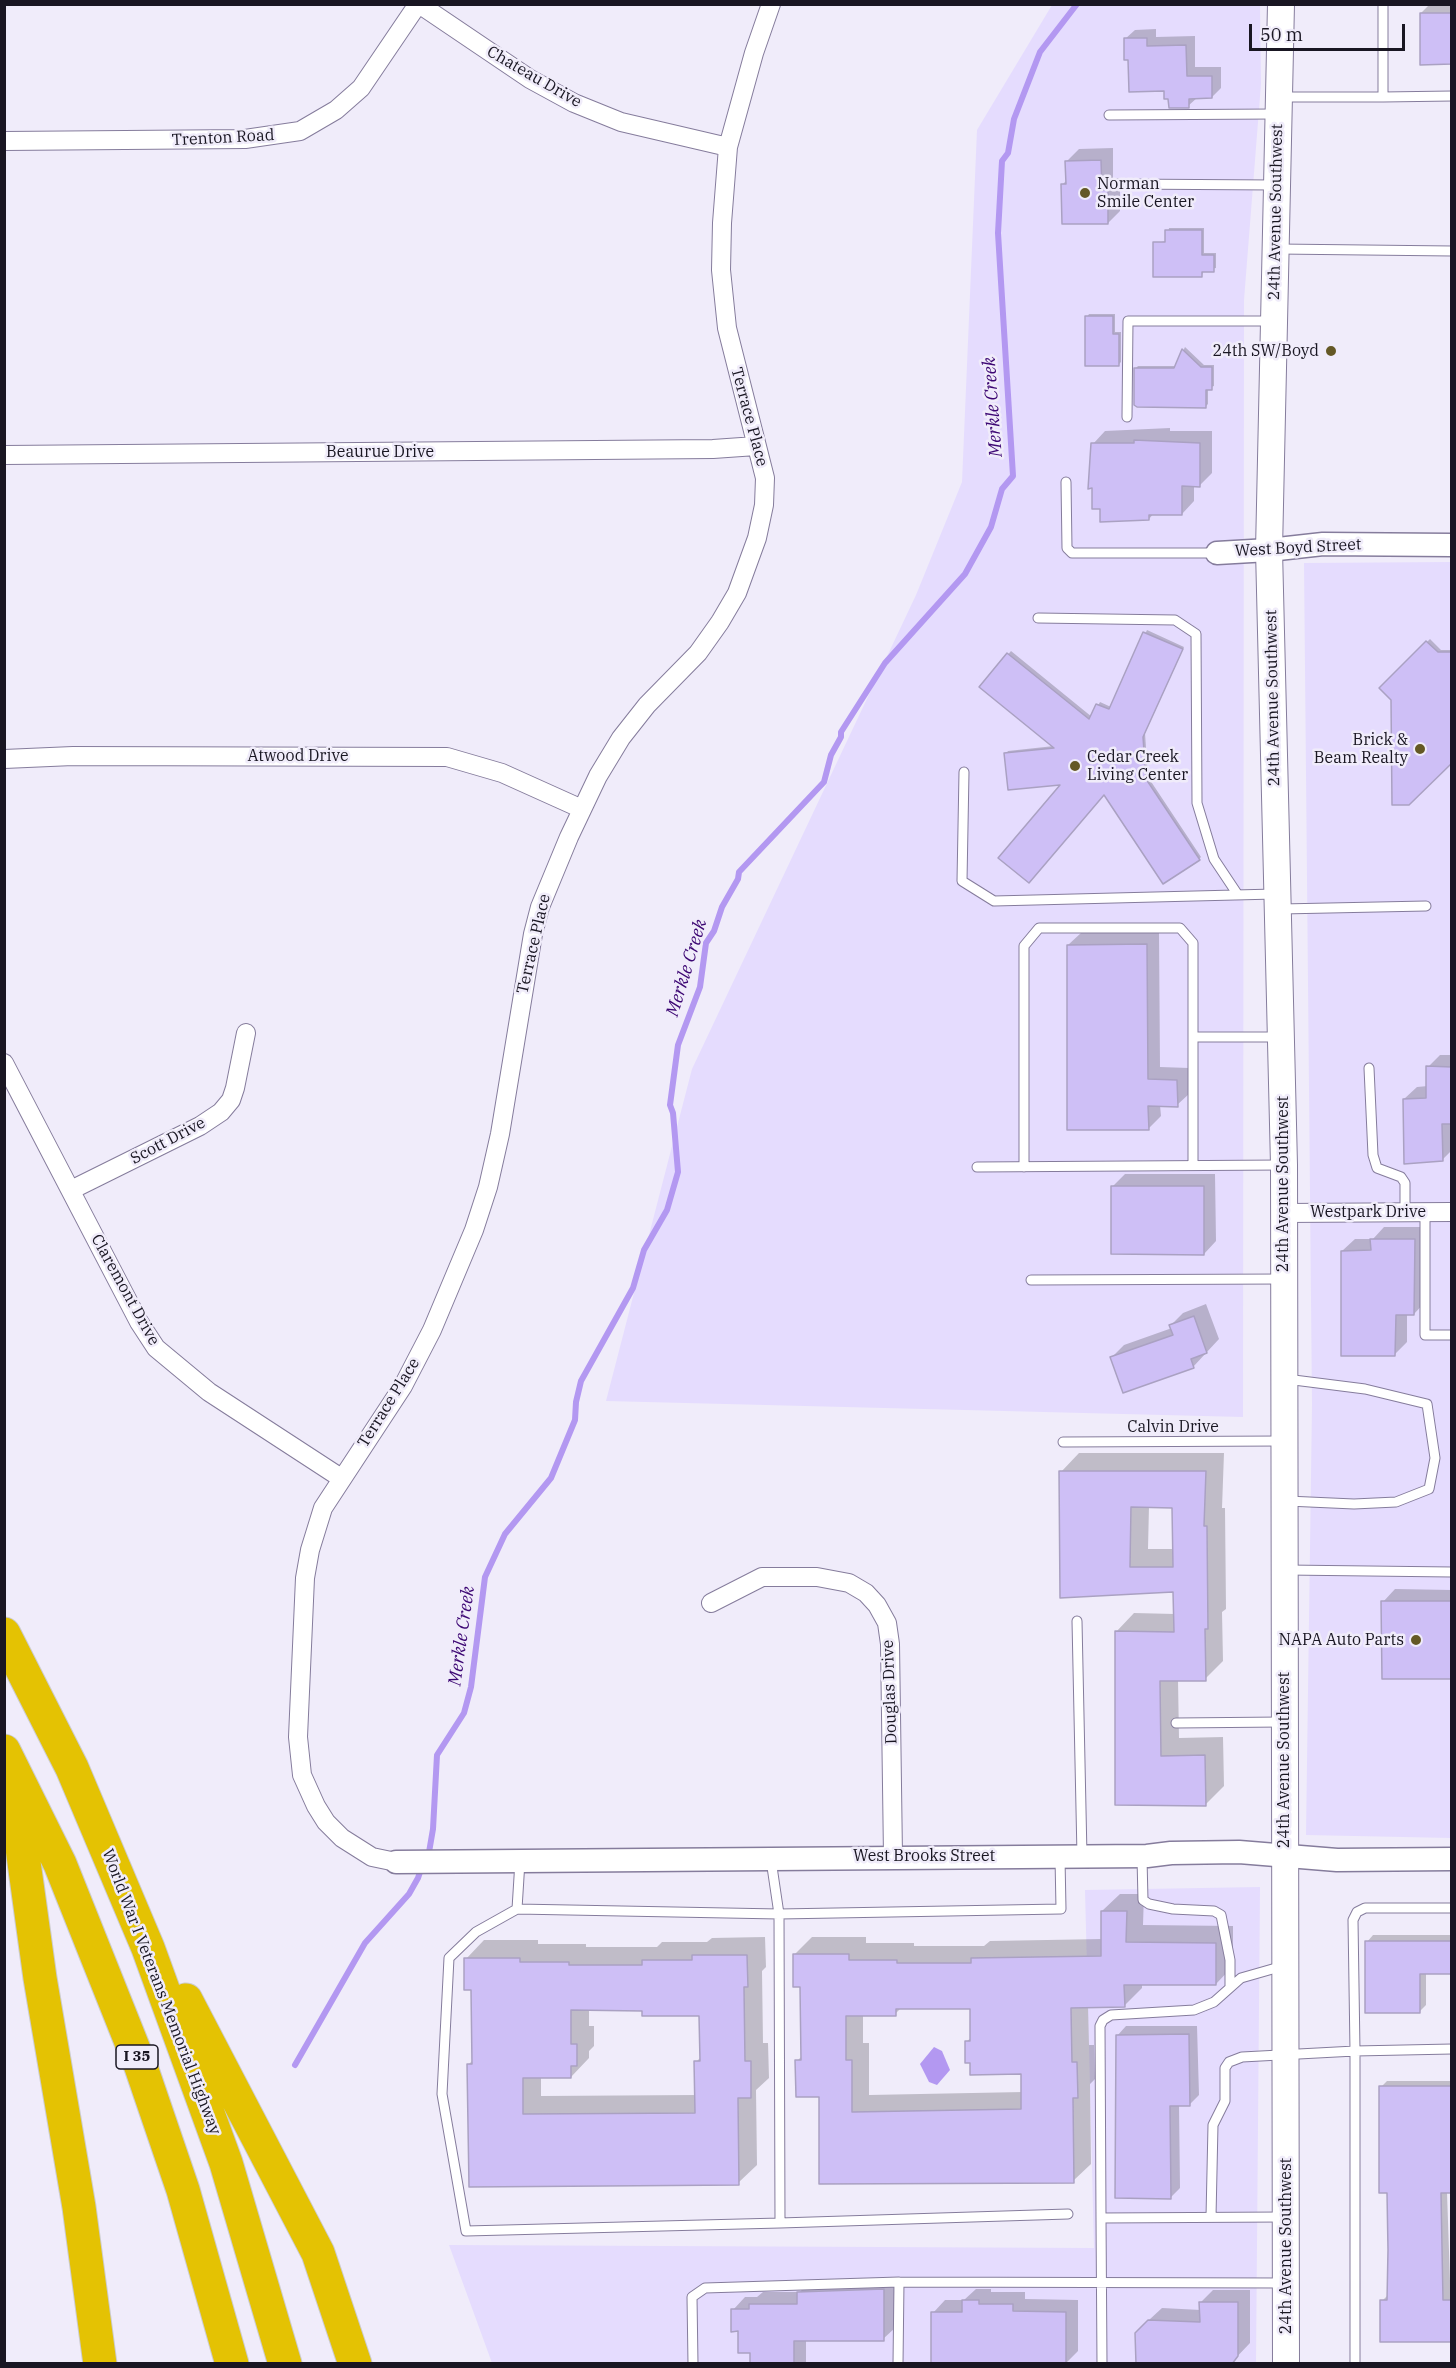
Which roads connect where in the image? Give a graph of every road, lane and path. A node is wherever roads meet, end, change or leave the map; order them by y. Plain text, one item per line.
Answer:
1 (419, 4) edge
2 (771, 4) edge
3 (1281, 4) edge
4 (1383, 4) edge
5 (1452, 96) edge
6 (1383, 97) junction
7 (1279, 105) junction
8 (1109, 115) dead end
9 (4, 141) edge
10 (728, 147) junction
11 (1119, 184) dead end
12 (1277, 185) junction
13 (1276, 249) junction
14 (1452, 251) edge
15 (1274, 321) junction
16 (1127, 417) dead end
17 (756, 446) junction
18 (4, 455) edge
19 (1066, 482) dead end
20 (1452, 545) edge
21 (1269, 550) junction
22 (1217, 553) joint
23 (1038, 618) dead end
24 (4, 759) edge
25 (964, 772) dead end
26 (582, 809) junction
27 (1238, 895) junction
28 (1278, 902) junction
29 (1426, 906) dead end
30 (246, 1033) dead end
31 (1193, 1037) junction
32 (1281, 1037) junction
33 (4, 1063) edge
34 (1369, 1068) dead end
35 (1193, 1165) junction
36 (1284, 1165) junction
37 (977, 1167) dead end
38 (1024, 1167) junction
39 (71, 1190) junction
40 (1405, 1212) junction
41 (1425, 1212) junction
42 (1452, 1212) edge
43 (1284, 1213) junction
44 (1284, 1279) junction
45 (1031, 1280) dead end
46 (1452, 1335) edge
47 (1284, 1379) junction
48 (1284, 1441) junction
49 (1063, 1442) dead end
50 (341, 1478) junction
51 (1284, 1501) junction
52 (1284, 1570) junction
53 (1452, 1572) edge
54 (711, 1603) dead end
55 (1077, 1622) dead end
56 (4, 1634) edge
57 (1284, 1722) junction
58 (1176, 1723) dead end
59 (7, 1757) edge
60 (104, 1841) junction
61 (1284, 1855) junction
62 (894, 1856) junction
63 (1071, 1856) junction
64 (1142, 1856) junction
65 (771, 1858) junction
66 (1452, 1859) edge
67 (520, 1861) junction
68 (396, 1862) joint
69 (1452, 1908) edge
70 (517, 1909) junction
71 (779, 1914) junction
72 (1284, 1966) junction
73 (1230, 1987) junction
74 (1452, 2049) edge
75 (1355, 2051) junction
76 (1285, 2054) junction
77 (1068, 2214) dead end
78 (1211, 2217) junction
79 (1285, 2217) junction
80 (1101, 2218) junction
81 (780, 2223) junction
82 (899, 2282) junction
83 (1286, 2283) junction
84 (1101, 2284) junction
85 (100, 2364) edge
86 (232, 2364) edge
87 (285, 2364) edge
88 (355, 2364) edge
89 (693, 2364) edge
90 (898, 2364) edge
91 (1102, 2364) edge
92 (1286, 2364) edge
93 (1355, 2364) edge

1 - 9 street, Trenton Road
1 - 10 street, Chateau Drive
2 - 10 street, Terrace Place
3 - 7 main road, 24th Avenue Southwest
4 - 6 lane
5 - 6 lane
6 - 7 lane
7 - 8 lane
7 - 12 main road, 24th Avenue Southwest
10 - 17 street, Terrace Place
11 - 12 lane
12 - 13 main road, 24th Avenue Southwest
13 - 14 lane
13 - 15 main road, 24th Avenue Southwest
15 - 16 lane
15 - 21 main road, 24th Avenue Southwest
17 - 18 street, Beaurue Drive
17 - 26 street, Terrace Place
19 - 22 lane
20 - 21 street, West Boyd Street
21 - 22 street, West Boyd Street
21 - 28 main road, 24th Avenue Southwest
23 - 27 lane
24 - 26 street, Atwood Drive
25 - 27 lane
26 - 50 street, Terrace Place
27 - 28 lane
28 - 29 lane
28 - 32 main road, 24th Avenue Southwest
30 - 39 street, Scott Drive
31 - 32 lane
31 - 35 lane
31 - 38 lane
32 - 36 main road, 24th Avenue Southwest
33 - 39 street, Claremont Drive
34 - 40 lane
35 - 36 lane
35 - 38 lane
36 - 43 main road, 24th Avenue Southwest
37 - 38 lane
39 - 50 street, Claremont Drive
40 - 41 street, Westpark Drive
40 - 43 street, Westpark Drive
41 - 42 street, Westpark Drive
41 - 46 lane
43 - 44 main road, 24th Avenue Southwest
44 - 45 lane
44 - 47 main road, 24th Avenue Southwest
47 - 48 main road, 24th Avenue Southwest
47 - 51 lane
48 - 49 lane, Calvin Drive
48 - 51 main road, 24th Avenue Southwest
50 - 68 street, Terrace Place
51 - 52 main road, 24th Avenue Southwest
52 - 53 lane
52 - 57 main road, 24th Avenue Southwest
54 - 62 street, Douglas Drive
55 - 63 lane
56 - 60 highway, World War I Veterans Memorial Highway / I 35
57 - 58 lane
57 - 61 main road, 24th Avenue Southwest
59 - 85 highway
59 - 86 highway, I 35
60 - 87 highway, World War I Veterans Memorial Highway / I 35
60 - 88 highway
61 - 64 street, West Brooks Street
61 - 66 street, West Brooks Street
61 - 72 main road, 24th Avenue Southwest
62 - 63 street, West Brooks Street
62 - 65 street, West Brooks Street
63 - 64 street, West Brooks Street
63 - 71 lane
64 - 73 lane
65 - 67 street, West Brooks Street
65 - 71 lane
67 - 68 street, West Brooks Street
67 - 70 lane
69 - 75 lane
70 - 71 lane
70 - 81 lane
71 - 81 lane
72 - 73 lane
72 - 76 main road, 24th Avenue Southwest
73 - 80 lane
74 - 75 lane
75 - 76 lane
75 - 93 lane
76 - 78 lane
76 - 79 main road, 24th Avenue Southwest
77 - 81 lane
78 - 79 lane
78 - 80 lane
79 - 83 main road, 24th Avenue Southwest
80 - 84 lane
82 - 84 lane
82 - 89 lane
82 - 90 lane
83 - 84 lane
83 - 92 main road, 24th Avenue Southwest
84 - 91 lane

